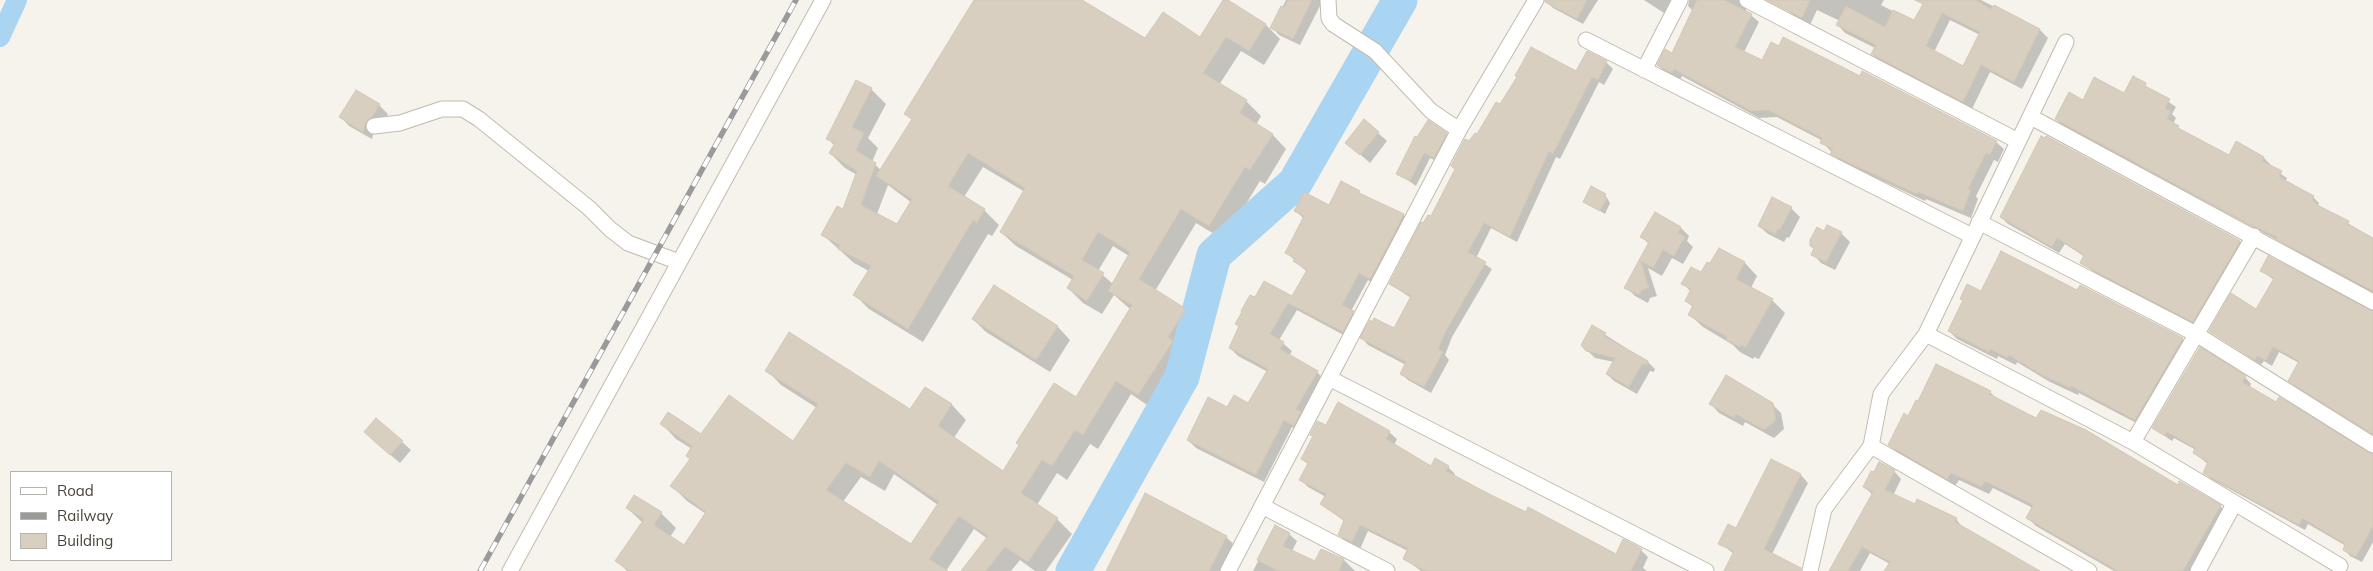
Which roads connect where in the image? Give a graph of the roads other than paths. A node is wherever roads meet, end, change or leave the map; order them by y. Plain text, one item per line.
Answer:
1 (823, 0) edge
2 (1328, 0) edge
3 (1536, 0) edge
4 (1680, 0) edge
5 (1747, 0) edge
6 (1586, 40) dead end
7 (2066, 42) dead end
8 (1644, 70) junction
9 (2031, 117) junction
10 (374, 126) dead end
11 (1459, 130) junction
12 (2018, 141) junction
13 (1979, 222) junction
14 (1972, 236) junction
15 (2254, 236) junction
16 (679, 262) junction
17 (2373, 302) edge
18 (1926, 334) junction
19 (2196, 334) junction
20 (1329, 378) junction
21 (2133, 442) junction
22 (2373, 445) edge
23 (1871, 446) junction
24 (2234, 504) junction
25 (1262, 506) junction
26 (2340, 566) dead end
27 (510, 571) edge
28 (1228, 571) edge
29 (1388, 571) edge
30 (1706, 571) edge
31 (1810, 571) edge
32 (2089, 571) edge
33 (2198, 571) edge

1 - 16 street
2 - 11 street
3 - 11 street
4 - 8 street
5 - 12 street
6 - 8 street
7 - 9 street
8 - 14 street
9 - 12 street
9 - 15 street
10 - 16 street
11 - 20 street
12 - 13 street
13 - 14 street
13 - 19 street
14 - 18 street
15 - 17 street
15 - 19 street
16 - 27 street
18 - 21 street
18 - 23 street
19 - 21 street
19 - 22 street
20 - 25 street
20 - 30 street
21 - 24 street
23 - 31 street
23 - 32 street
24 - 26 street
24 - 33 street
25 - 28 street
25 - 29 street

